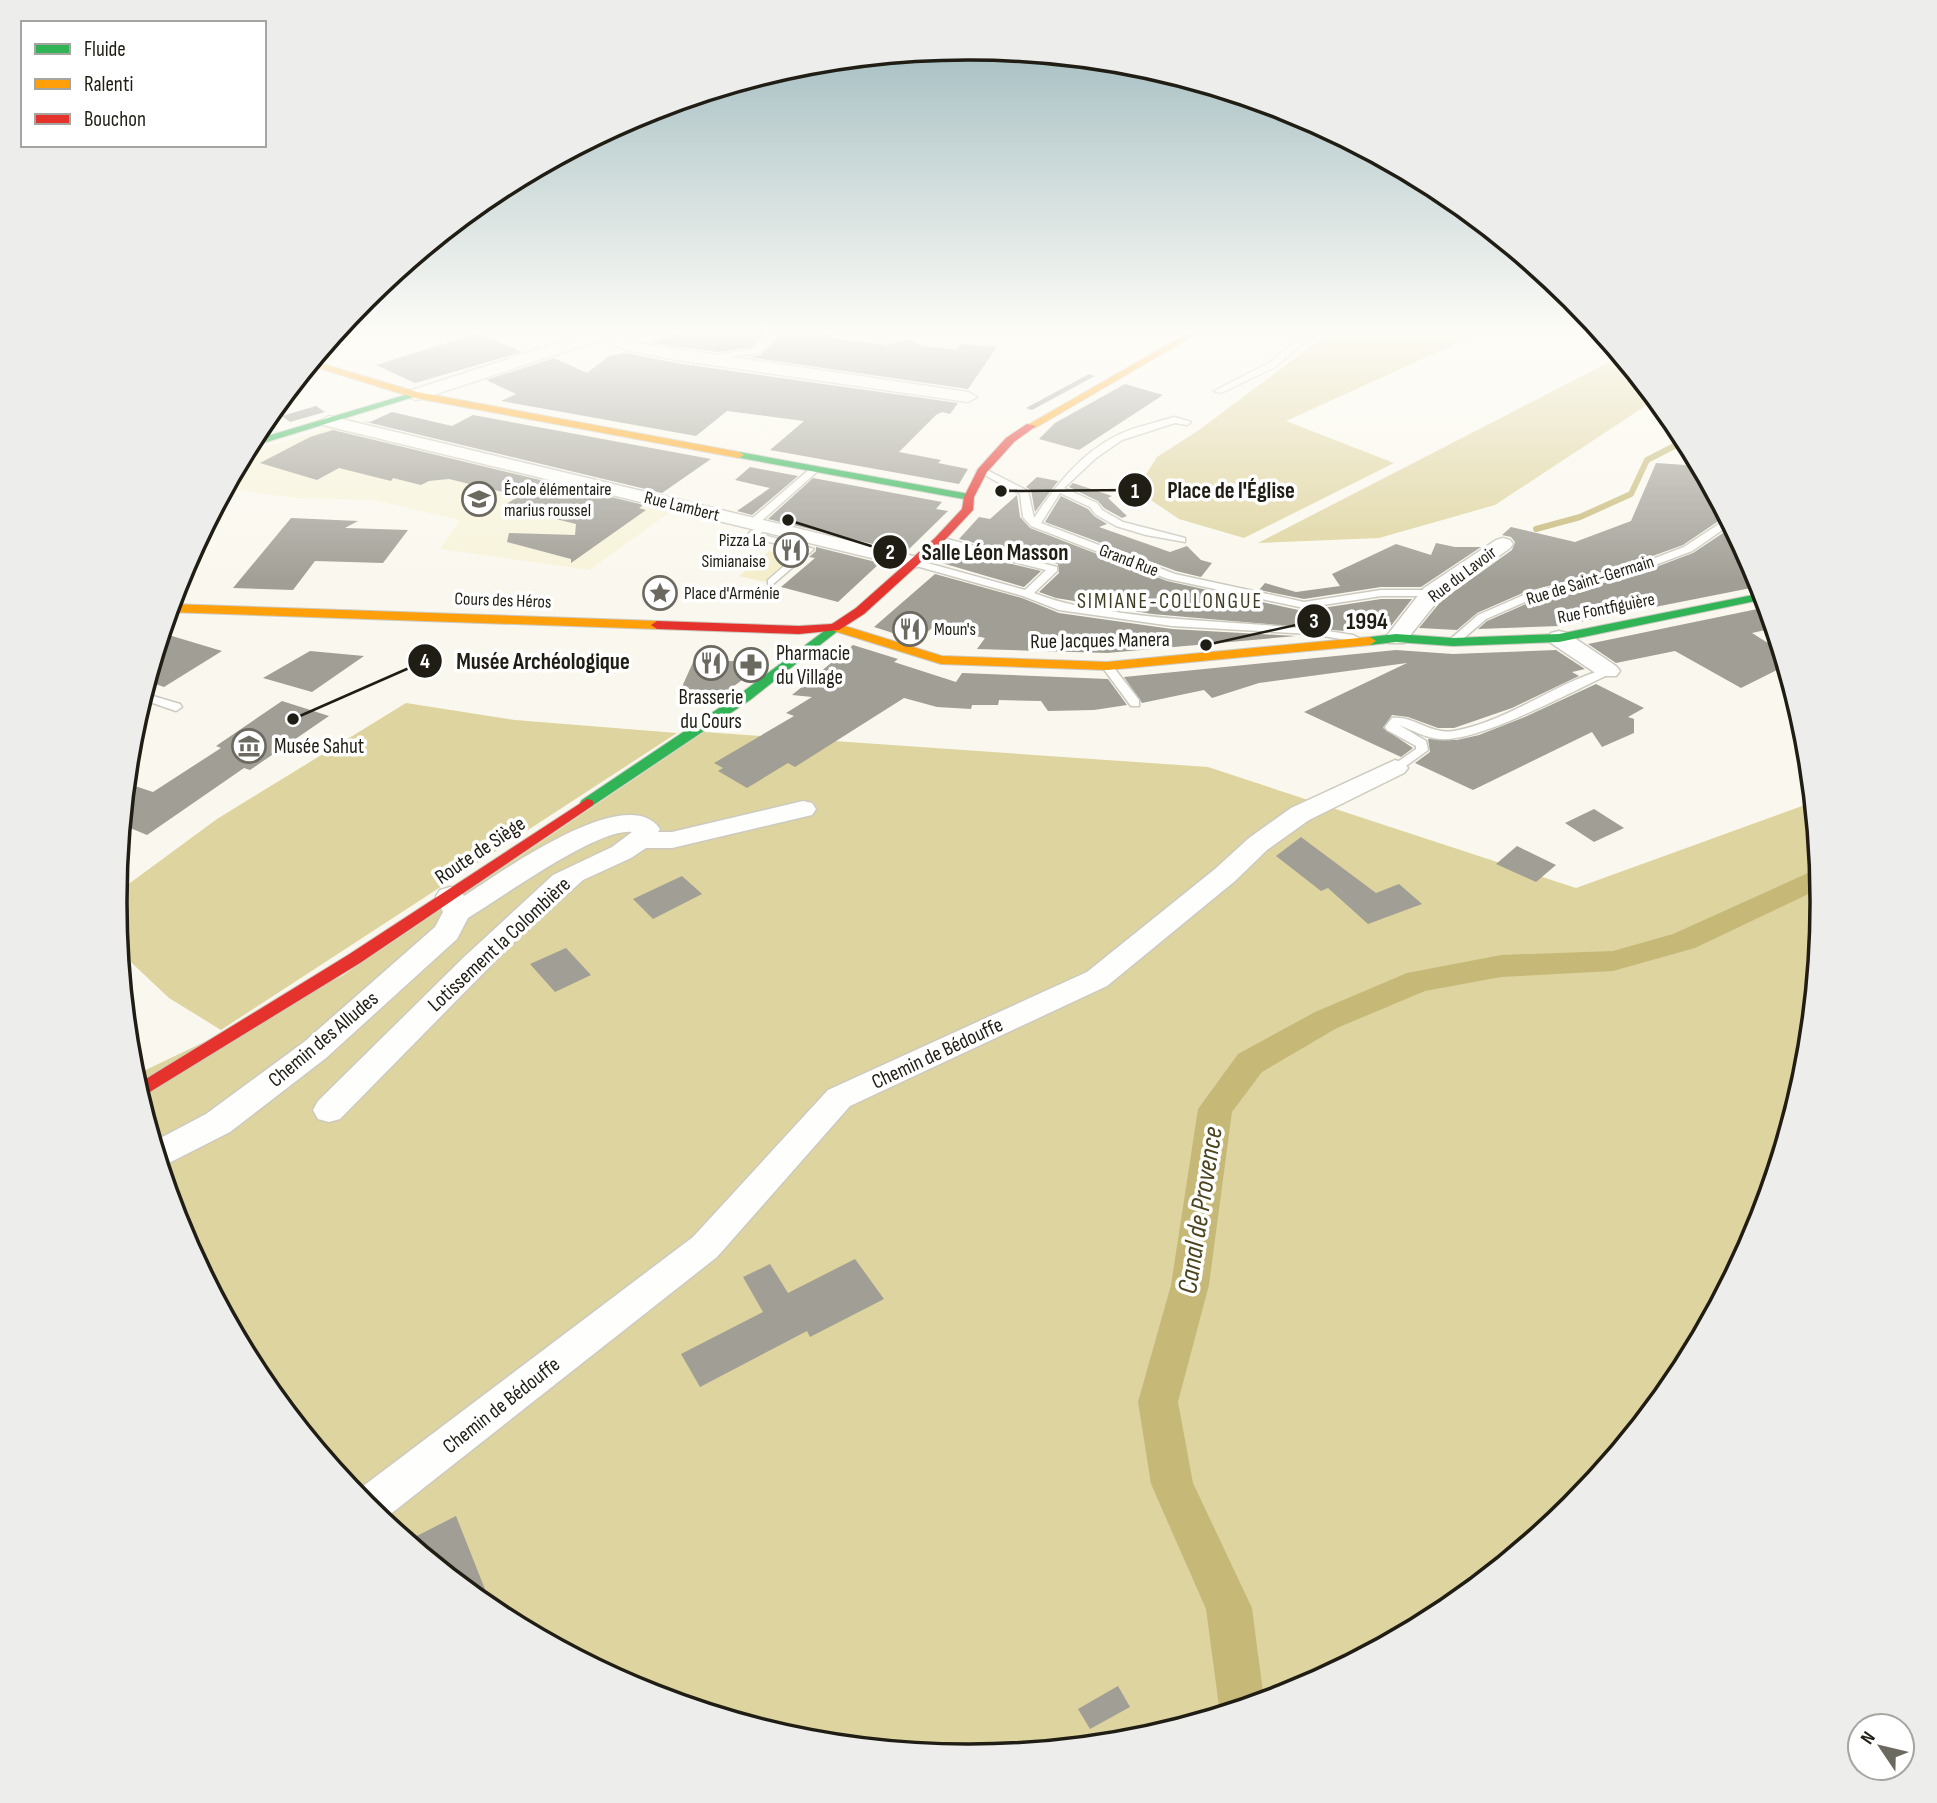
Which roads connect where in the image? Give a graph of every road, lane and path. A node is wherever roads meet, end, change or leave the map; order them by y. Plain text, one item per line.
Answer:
1 (352, 414) edge
2 (517, 414) edge
3 (1048, 414) edge
4 (330, 421) junction
5 (1187, 422) dead end
6 (264, 441) edge
7 (814, 470) junction
8 (982, 471) junction
9 (1058, 489) junction
10 (969, 497) junction
11 (759, 524) junction
12 (1035, 524) junction
13 (1722, 526) edge
14 (939, 540) junction
15 (1181, 540) dead end
16 (1503, 544) dead end
17 (913, 562) junction
18 (772, 582) dead end
19 (1432, 593) junction
20 (1027, 594) junction
21 (1753, 598) edge
22 (1304, 605) junction
23 (180, 608) edge
24 (835, 627) junction
25 (1311, 631) junction
26 (1396, 638) junction
27 (1559, 638) junction
28 (1368, 640) junction
29 (1454, 642) junction
30 (1107, 666) junction
31 (1608, 671) joint
32 (152, 698) edge
33 (1135, 703) dead end
34 (176, 707) dead end
35 (1395, 768) joint
36 (803, 810) dead end
37 (642, 840) junction
38 (453, 904) junction
39 (148, 1086) edge
40 (329, 1110) dead end
41 (165, 1151) edge
42 (376, 1500) edge

1 - 4 main road
2 - 7 main road
3 - 8 main road, Route de Siège
4 - 6 main road
4 - 11 street, Rue Lambert
5 - 9 lane
7 - 10 main road
7 - 11 lane
8 - 10 main road, Route de Siège
8 - 12 lane
9 - 12 lane
9 - 15 lane
10 - 14 main road, Route de Siège
11 - 17 street, Rue Lambert
11 - 18 lane
12 - 22 lane, Grand Rue
13 - 29 lane, Rue de Saint-Germain
14 - 17 main road, Route de Siège
14 - 20 lane
16 - 19 street, Rue du Lavoir
17 - 20 lane
17 - 24 main road, Route de Siège
19 - 22 lane, Grand Rue
19 - 26 street, Rue du Lavoir
20 - 25 lane
21 - 27 main road, Rue Fontfiguière
22 - 25 lane
23 - 24 main road, Cours des Héros
24 - 30 main road, Rue Jacques Manera
24 - 38 main road, Route de Siège
25 - 28 lane
26 - 28 main road, Rue Jacques Manera
26 - 29 main road, Rue Jacques Manera
27 - 29 main road, Rue Fontfiguière
27 - 31 street
28 - 30 main road, Rue Jacques Manera
30 - 33 lane
31 - 35 lane, Chemin de Bédouffe
32 - 34 lane
35 - 42 street, Chemin de Bédouffe
36 - 37 street
37 - 38 street, Lotissement la Colombière
37 - 40 street, Lotissement la Colombière
38 - 39 main road, Route de Siège
38 - 41 street, Chemin des Alludes

